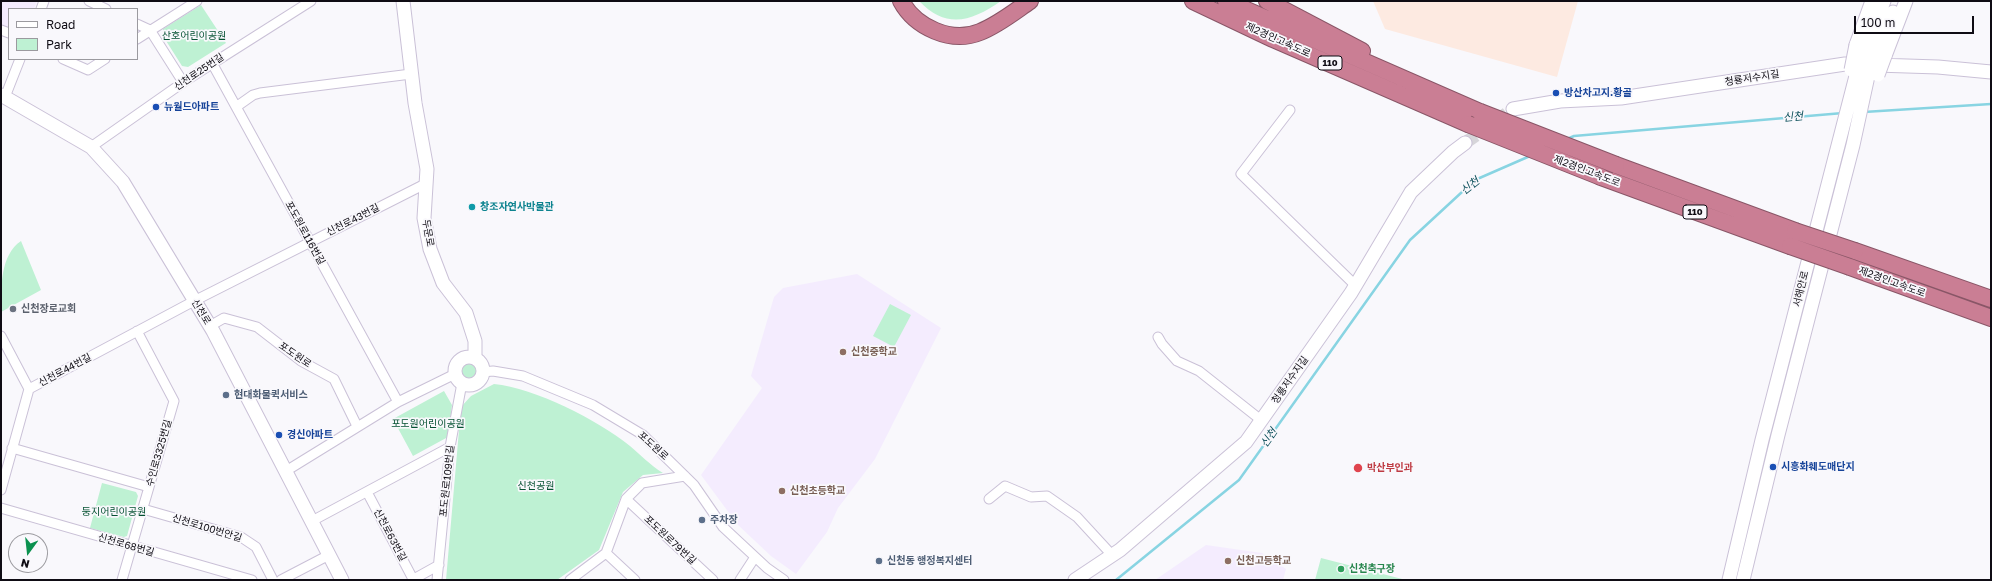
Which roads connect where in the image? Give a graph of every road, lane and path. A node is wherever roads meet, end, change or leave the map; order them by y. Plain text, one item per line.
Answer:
1 (89, 1) edge
2 (197, 1) edge
3 (310, 1) edge
4 (403, 1) edge
5 (901, 1) edge
6 (912, 1) edge
7 (1014, 1) edge
8 (1030, 1) edge
9 (1193, 1) edge
10 (1226, 1) edge
11 (1267, 1) edge
12 (1872, 1) edge
13 (1884, 1) edge
14 (1898, 1) edge
15 (1906, 1) edge
16 (103, 8) edge
17 (138, 24) edge
18 (150, 30) junction
19 (138, 38) edge
20 (1871, 49) junction
21 (20, 60) edge
22 (69, 60) edge
23 (103, 60) edge
24 (80, 62) edge
25 (212, 63) junction
26 (1991, 72) edge
27 (411, 74) junction
28 (1863, 76) junction
29 (183, 82) junction
30 (3, 96) edge
31 (1450, 100) junction
32 (236, 107) junction
33 (1513, 109) tunnel mouth
34 (1290, 110) dead end
35 (1465, 143) tunnel mouth
36 (91, 147) junction
37 (427, 183) junction
38 (1793, 238) junction
39 (310, 242) junction
40 (1355, 285) junction
41 (1991, 299) edge
42 (194, 301) junction
43 (1991, 318) edge
44 (210, 326) junction
45 (137, 331) junction
46 (1, 336) edge
47 (1158, 337) dead end
48 (476, 358) junction
49 (483, 372) junction
50 (458, 378) junction
51 (29, 389) junction
52 (398, 402) junction
53 (1261, 420) junction
54 (356, 426) junction
55 (12, 448) junction
56 (450, 448) junction
57 (286, 471) junction
58 (685, 476) junction
59 (150, 487) junction
60 (1, 490) edge
61 (367, 492) junction
62 (626, 499) junction
63 (989, 499) dead end
64 (1, 508) edge
65 (143, 509) junction
66 (312, 521) junction
67 (132, 546) junction
68 (606, 553) junction
69 (329, 555) junction
70 (1112, 555) junction
71 (755, 557) junction
72 (439, 565) junction
73 (574, 579) edge
74 (122, 580) edge
75 (252, 580) edge
76 (273, 580) edge
77 (281, 580) edge
78 (342, 580) edge
79 (412, 580) edge
80 (437, 580) edge
81 (635, 580) edge
82 (713, 580) edge
83 (740, 580) edge
84 (784, 580) edge
85 (1075, 580) edge
86 (1729, 580) edge
87 (1744, 580) edge

1 - 16 street
2 - 18 street
3 - 25 street, 신천로25번길
4 - 27 street, 두문로
5 - 8 highway
6 - 7 highway
9 - 38 highway, 제2경인고속도로 / 110, bridge
10 - 31 highway, 제2경인고속도로 / 110
11 - 31 highway
12 - 20 street
13 - 20 street, 서해안로
14 - 20 street, 서해안로
15 - 20 street
17 - 18 street
18 - 19 street
18 - 29 street
20 - 28 street, bridge
20 - 28 street, 서해안로, bridge
21 - 30 street
22 - 24 street
23 - 24 street
25 - 29 street, 신천로25번길
25 - 32 street, 포도원로116번길
26 - 33 street, 청룡저수지길
27 - 32 street
27 - 37 street, 두문로
28 - 86 street, 서해안로
28 - 87 street, 서해안로
29 - 36 street, 신천로25번길
30 - 36 street, 신천로
31 - 38 highway, 제2경인고속도로 / 110, bridge
32 - 39 street, 포도원로116번길
34 - 40 street
35 - 40 street, 청룡저수지길
36 - 42 street, 신천로
37 - 39 street, 신천로43번길
37 - 48 street, 두문로
38 - 41 highway, 제2경인고속도로 / 110, bridge
38 - 43 highway, 제2경인고속도로 / 110, bridge
39 - 42 street, 신천로43번길
39 - 52 street, 포도원로116번길
40 - 53 street, 청룡저수지길
42 - 44 street, 신천로
42 - 45 street, 신천로44번길
44 - 54 street, 포도원로
44 - 57 street, 신천로
45 - 51 street, 신천로44번길
45 - 59 street, 수인로3325번길
46 - 51 street
47 - 53 street
48 - 49 street
48 - 50 street
49 - 50 street
49 - 58 street, 포도원로
50 - 52 street
50 - 56 street, 포도원로109번길
51 - 55 street, 신천로44번길
52 - 54 street
53 - 70 street, 청룡저수지길
54 - 57 street
55 - 59 street
55 - 60 street, 신천로44번길
56 - 61 street
56 - 72 street, 포도원로109번길
57 - 66 street, 신천로
58 - 62 street
58 - 71 street, 포도원로
59 - 65 street, 수인로3325번길
61 - 66 street
61 - 79 street, 신천로63번길
62 - 68 street
62 - 82 street, 포도원로79번길
63 - 70 street
64 - 67 street, 신천로68번길
65 - 67 street, 수인로3325번길
65 - 76 street, 신천로100번안길
66 - 69 street, 신천로
67 - 74 street, 수인로3325번길
67 - 75 street, 신천로68번길
68 - 73 street
68 - 81 street
69 - 77 street
69 - 78 street, 신천로
70 - 85 street, 청룡저수지길
71 - 83 street
71 - 84 street, 포도원로
72 - 79 street
72 - 80 street, 포도원로109번길

